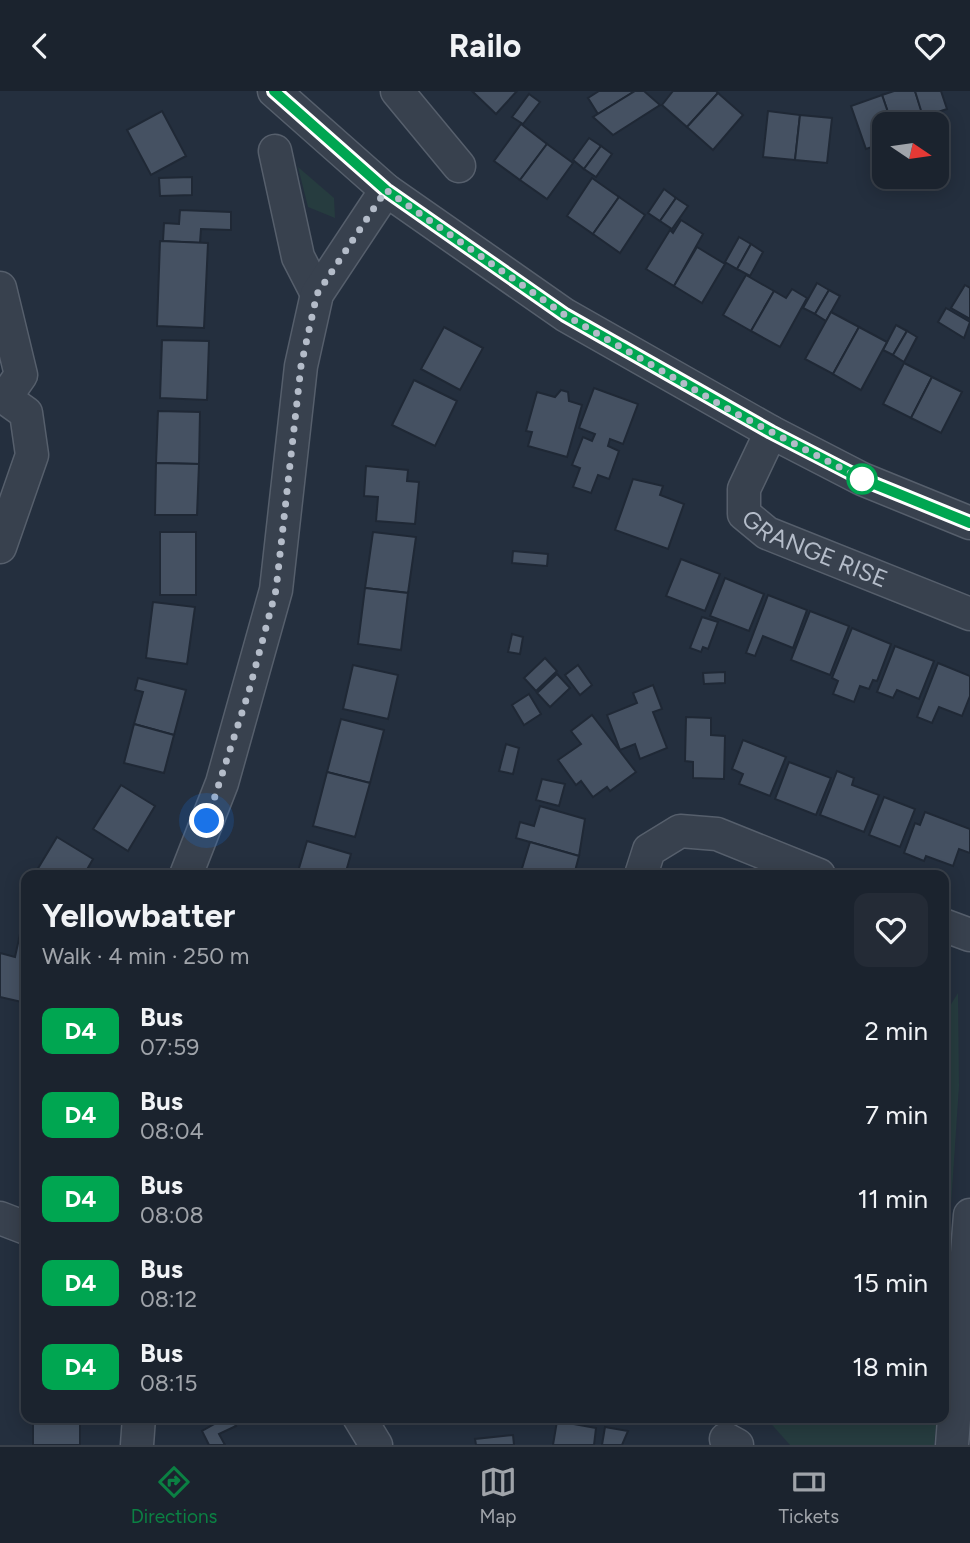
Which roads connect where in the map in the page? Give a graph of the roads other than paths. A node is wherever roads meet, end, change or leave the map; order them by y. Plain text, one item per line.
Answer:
1 (274, 91) edge
2 (397, 91) edge
3 (275, 151) dead end
4 (459, 166) dead end
5 (386, 190) junction
6 (0, 288) edge
7 (317, 294) junction
8 (3, 398) edge
9 (771, 432) junction
10 (970, 523) edge
11 (0, 547) edge
12 (970, 614) edge
13 (188, 870) edge
14 (643, 870) edge
15 (807, 870) edge
16 (949, 927) edge
17 (970, 936) edge
18 (970, 1215) edge
19 (0, 1217) edge
20 (21, 1226) edge
21 (139, 1423) edge
22 (363, 1423) edge
23 (137, 1445) edge
24 (376, 1445) edge
25 (952, 1445) edge

1 - 5 street
2 - 4 street
3 - 7 street
5 - 7 street
5 - 9 street
6 - 8 street
7 - 13 street
8 - 11 street
9 - 10 street
9 - 12 street, GRANGE RISE
14 - 15 street
16 - 17 street
18 - 25 street
19 - 20 street
21 - 23 street
22 - 24 street

